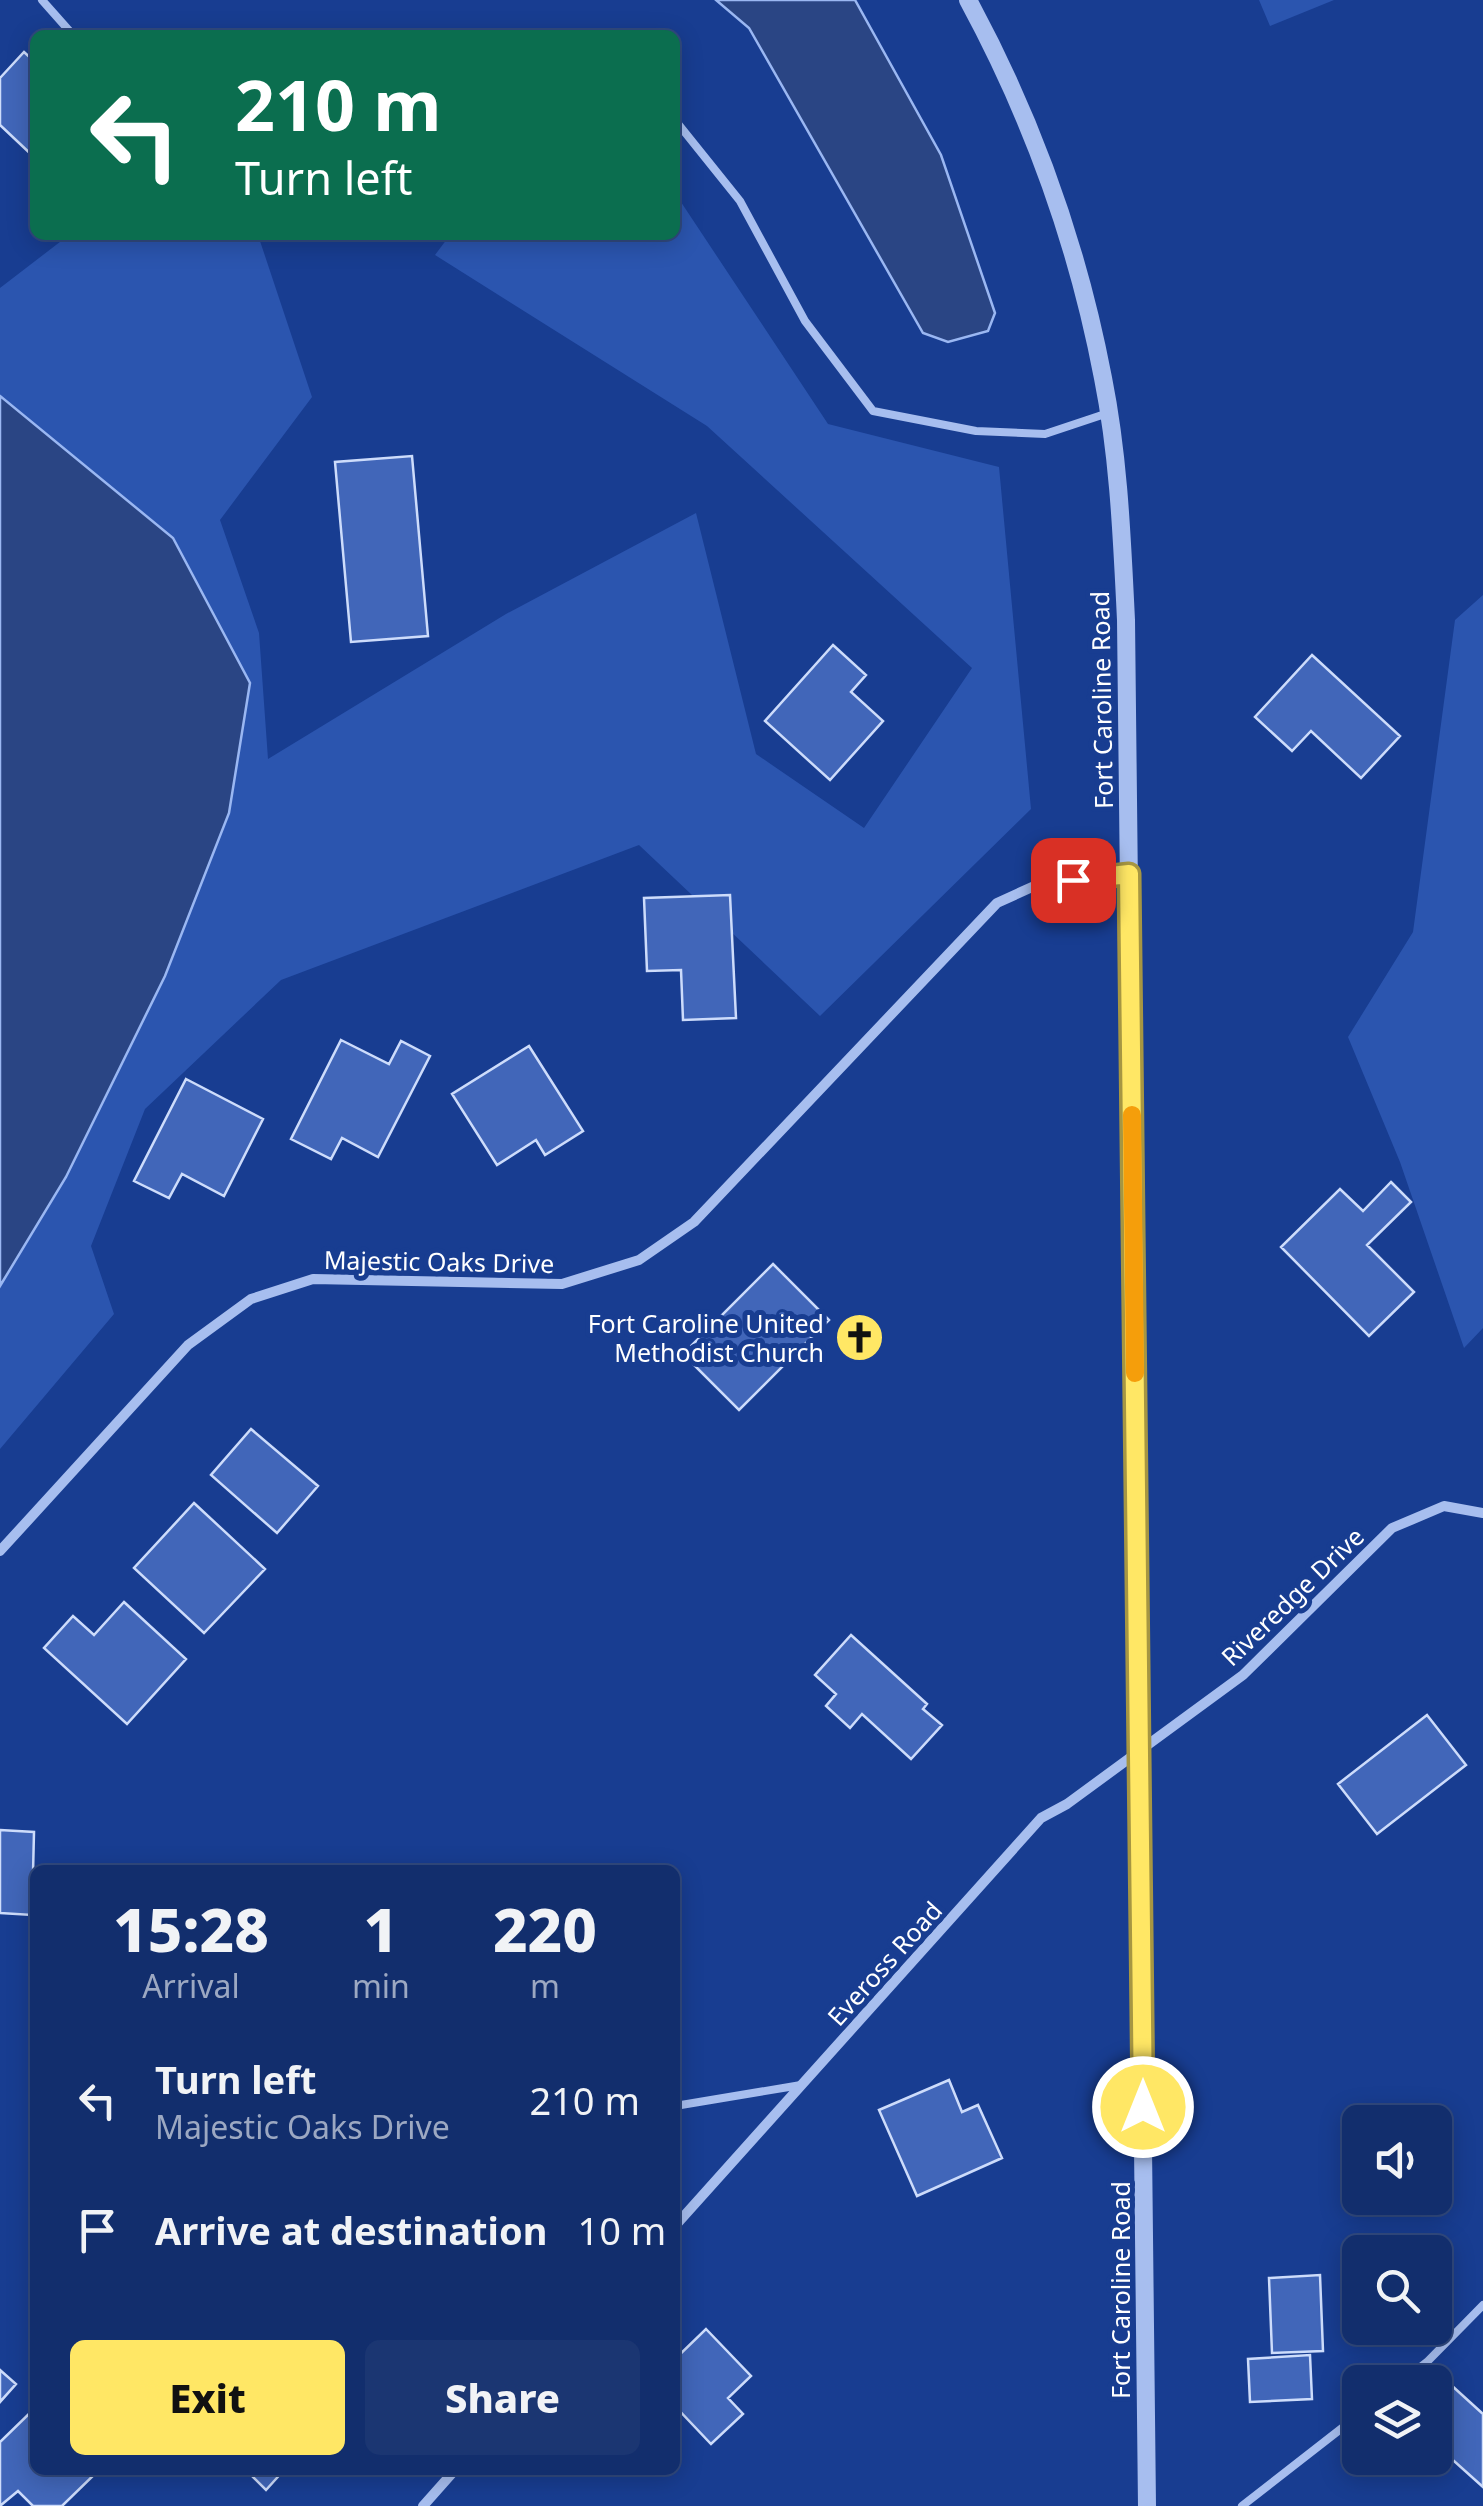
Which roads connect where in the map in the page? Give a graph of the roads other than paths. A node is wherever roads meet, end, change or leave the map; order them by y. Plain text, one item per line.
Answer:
1 (42, 0) edge
2 (968, 0) edge
3 (69, 30) edge
4 (680, 126) edge
5 (1108, 413) junction
6 (1129, 874) junction
7 (1483, 1513) edge
8 (0, 1551) edge
9 (1140, 1748) junction
10 (801, 2085) junction
11 (680, 2105) edge
12 (680, 2220) edge
13 (1483, 2305) edge
14 (1423, 2365) edge
15 (1342, 2428) edge
16 (451, 2475) edge
17 (423, 2506) edge
18 (1147, 2506) edge
19 (1242, 2506) edge

1 - 3 lane
2 - 5 street, Fort Caroline Road
4 - 5 lane
5 - 6 street, Fort Caroline Road
6 - 8 street, Majestic Oaks Drive
6 - 9 street, Fort Caroline Road
7 - 9 street, Riveredge Drive
9 - 10 street, Eveross Road
9 - 18 street, Fort Caroline Road
10 - 11 lane
10 - 12 street, Eveross Road
13 - 14 lane
15 - 19 lane
16 - 17 street

